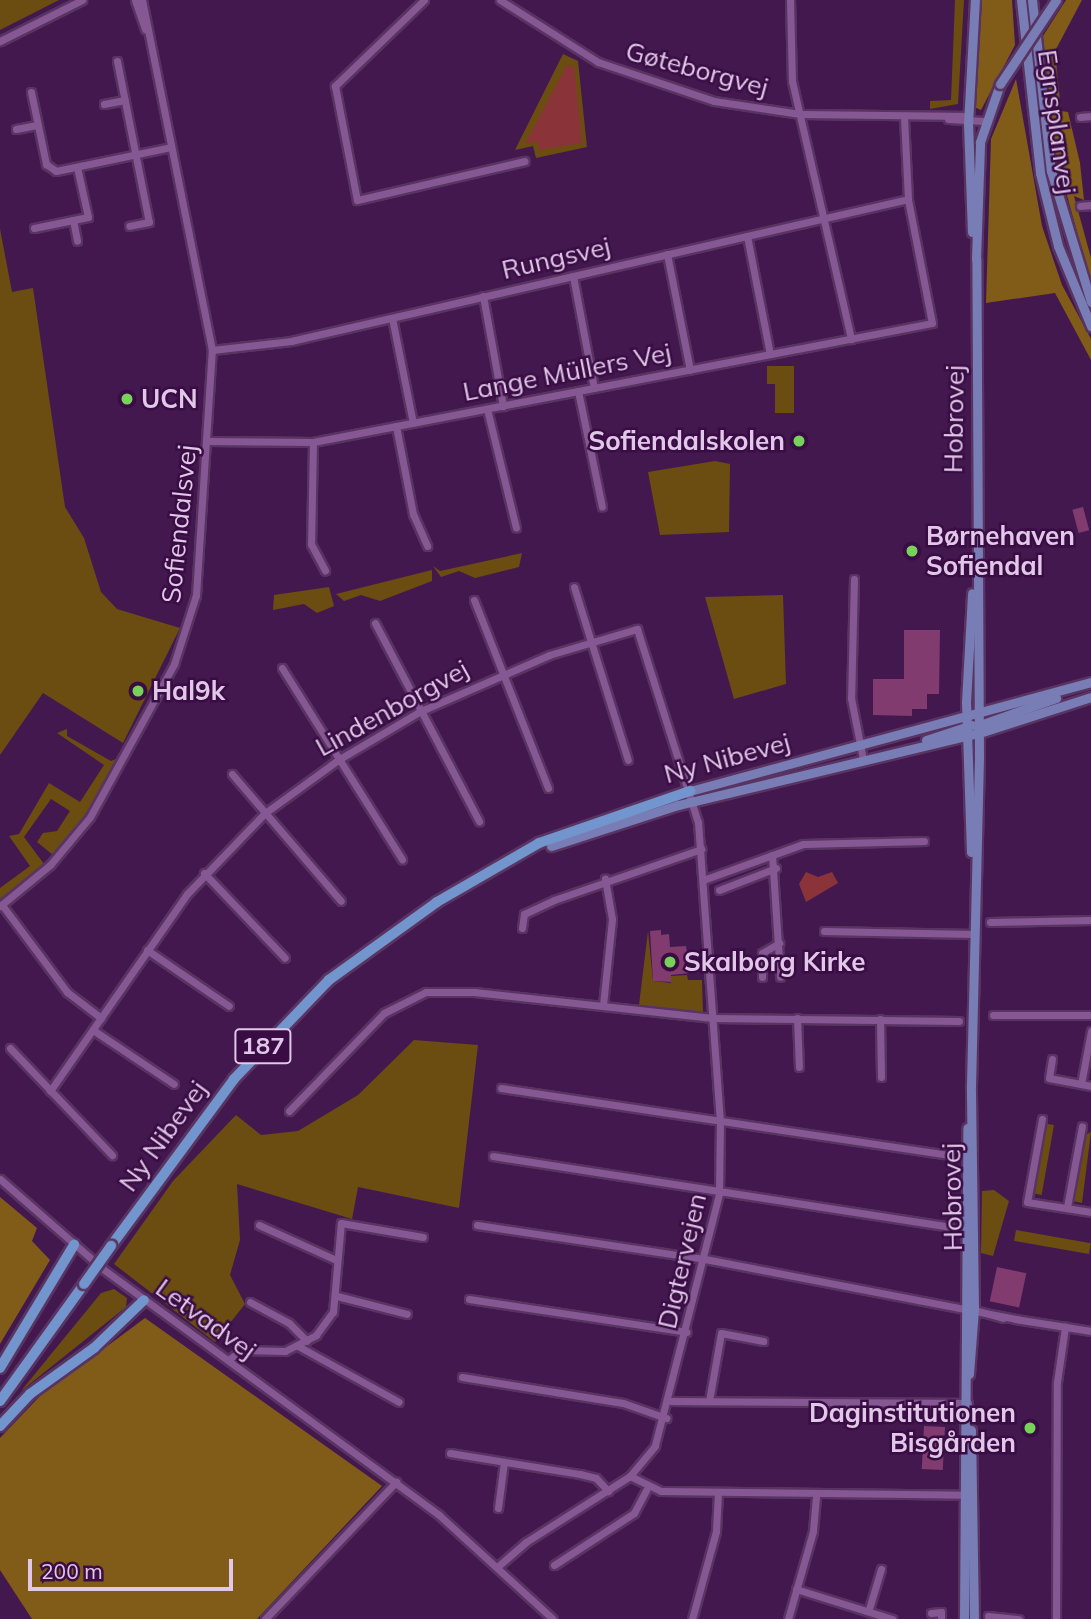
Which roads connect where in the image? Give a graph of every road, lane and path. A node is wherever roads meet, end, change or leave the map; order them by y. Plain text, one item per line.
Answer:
1 (88, 0) edge
2 (135, 0) edge
3 (142, 0) edge
4 (424, 0) edge
5 (500, 0) edge
6 (790, 0) edge
7 (975, 0) edge
8 (1021, 0) edge
9 (1032, 0) edge
10 (1056, 0) edge
11 (79, 2) edge
12 (0, 41) edge
13 (152, 48) junction
14 (117, 61) dead end
15 (31, 92) dead end
16 (125, 100) junction
17 (104, 104) dead end
18 (800, 114) junction
19 (1091, 116) edge
20 (904, 117) junction
21 (1080, 117) dead end
22 (970, 121) junction
23 (984, 121) junction
24 (37, 125) junction
25 (16, 129) dead end
26 (172, 147) junction
27 (136, 155) junction
28 (525, 162) dead end
29 (77, 167) junction
30 (908, 199) junction
31 (1091, 205) edge
32 (1080, 206) dead end
33 (827, 218) junction
34 (73, 220) junction
35 (129, 226) dead end
36 (34, 228) dead end
37 (747, 236) junction
38 (978, 238) junction
39 (77, 241) dead end
40 (667, 254) junction
41 (976, 259) junction
42 (573, 276) junction
43 (483, 296) junction
44 (1091, 302) edge
45 (392, 318) junction
46 (1091, 326) edge
47 (851, 339) junction
48 (212, 350) junction
49 (771, 354) junction
50 (690, 370) junction
51 (594, 388) junction
52 (578, 391) junction
53 (503, 406) junction
54 (487, 409) junction
55 (413, 423) junction
56 (396, 426) junction
57 (209, 441) junction
58 (313, 442) junction
59 (602, 508) dead end
60 (516, 528) dead end
61 (427, 545) dead end
62 (325, 570) dead end
63 (854, 579) dead end
64 (974, 580) junction
65 (574, 587) dead end
66 (474, 600) dead end
67 (375, 623) dead end
68 (591, 640) junction
69 (282, 668) dead end
70 (502, 673) junction
71 (1090, 689) edge
72 (421, 711) junction
73 (974, 726) junction
74 (860, 746) junction
75 (863, 759) junction
76 (338, 760) junction
77 (628, 760) dead end
78 (232, 774) dead end
79 (548, 788) dead end
80 (692, 796) junction
81 (265, 813) junction
82 (479, 821) dead end
83 (924, 841) dead end
84 (551, 846) joint
85 (701, 849) junction
86 (772, 855) junction
87 (401, 859) dead end
88 (504, 863) junction
89 (776, 868) junction
90 (204, 873) junction
91 (605, 879) junction
92 (703, 880) junction
93 (973, 885) junction
94 (719, 890) dead end
95 (341, 901) dead end
96 (1, 905) edge
97 (1091, 920) edge
98 (990, 922) dead end
99 (522, 928) dead end
100 (824, 931) dead end
101 (973, 934) junction
102 (779, 943) junction
103 (147, 950) junction
104 (285, 958) dead end
105 (762, 977) dead end
106 (780, 977) dead end
107 (603, 1005) junction
108 (229, 1006) dead end
109 (993, 1015) dead end
110 (1091, 1015) edge
111 (101, 1018) junction
112 (713, 1018) junction
113 (797, 1018) junction
114 (880, 1019) junction
115 (959, 1021) dead end
116 (93, 1030) junction
117 (1091, 1031) edge
118 (10, 1048) dead end
119 (1052, 1059) dead end
120 (799, 1067) dead end
121 (881, 1077) dead end
122 (174, 1084) dead end
123 (971, 1084) junction
124 (1081, 1084) junction
125 (1091, 1086) edge
126 (501, 1088) dead end
127 (50, 1091) junction
128 (289, 1111) dead end
129 (1042, 1119) dead end
130 (720, 1121) junction
131 (1082, 1126) dead end
132 (113, 1155) dead end
133 (493, 1156) dead end
134 (955, 1156) dead end
135 (0, 1180) edge
136 (719, 1194) junction
137 (1067, 1207) junction
138 (1091, 1212) edge
139 (259, 1225) dead end
140 (477, 1225) dead end
141 (950, 1227) dead end
142 (423, 1237) dead end
143 (74, 1245) junction
144 (705, 1259) junction
145 (337, 1260) junction
146 (337, 1296) junction
147 (469, 1299) dead end
148 (144, 1300) junction
149 (250, 1302) dead end
150 (964, 1307) junction
151 (975, 1309) junction
152 (407, 1314) dead end
153 (1065, 1327) junction
154 (1091, 1331) edge
155 (687, 1332) junction
156 (307, 1341) junction
157 (763, 1341) dead end
158 (298, 1346) junction
159 (228, 1360) junction
160 (0, 1368) edge
161 (969, 1374) junction
162 (462, 1377) dead end
163 (0, 1401) edge
164 (671, 1401) junction
165 (709, 1401) junction
166 (399, 1402) dead end
167 (969, 1403) junction
168 (666, 1418) junction
169 (0, 1426) edge
170 (450, 1453) dead end
171 (504, 1462) junction
172 (630, 1476) junction
173 (396, 1482) junction
174 (647, 1489) junction
175 (608, 1492) junction
176 (718, 1492) junction
177 (816, 1494) junction
178 (970, 1495) junction
179 (498, 1508) dead end
180 (554, 1564) dead end
181 (498, 1567) junction
182 (881, 1569) dead end
183 (796, 1589) junction
184 (869, 1609) junction
185 (931, 1613) dead end
186 (988, 1616) dead end
187 (265, 1619) edge
188 (553, 1619) edge
189 (692, 1619) edge
190 (788, 1619) edge
191 (892, 1619) edge
192 (941, 1619) edge
193 (964, 1619) edge
194 (974, 1619) edge
195 (1019, 1619) edge
196 (1056, 1619) edge

1 - 11 street
2 - 13 street, Sofiendalsvej
3 - 13 street, Sofiendalsvej
4 - 28 street
5 - 18 street, Gøteborgvej
6 - 18 street
7 - 22 main road, Hobrovej
8 - 46 main road, Egnsplanvej
9 - 44 main road, Egnsplanvej
10 - 23 main road, Hobrovej, bridge
11 - 12 street
13 - 26 street, Sofiendalsvej
14 - 16 street
15 - 24 street
16 - 17 street
16 - 27 street
18 - 20 street, Gøteborgvej
18 - 33 street
19 - 21 street
20 - 22 street, Gøteborgvej
20 - 30 street
22 - 23 street, Gøteborgvej
22 - 38 main road
22 - 41 main road, Hobrovej
23 - 38 main road, Hobrovej
24 - 25 street
24 - 29 street
26 - 27 street
26 - 48 street, Sofiendalsvej
27 - 29 street
27 - 35 street
29 - 34 street
30 - 33 street, Rungsvej
30 - 47 street, Lange Müllers Vej
31 - 32 street
33 - 37 street, Rungsvej
33 - 47 street
34 - 36 street
34 - 39 street
37 - 40 street, Rungsvej
37 - 49 street
38 - 41 main road, Hobrovej
40 - 42 street, Rungsvej
40 - 50 street
41 - 64 main road, Hobrovej
42 - 43 street, Rungsvej
42 - 51 street
43 - 45 street, Rungsvej
43 - 53 street
45 - 48 street, Rungsvej
45 - 55 street
47 - 49 street, Lange Müllers Vej
48 - 57 street, Sofiendalsvej
49 - 50 street, Lange Müllers Vej
50 - 51 street, Lange Müllers Vej
51 - 52 street, Lange Müllers Vej
52 - 53 street, Lange Müllers Vej
52 - 59 street
53 - 54 street, Lange Müllers Vej
54 - 55 street, Lange Müllers Vej
54 - 60 street
55 - 56 street, Lange Müllers Vej
56 - 58 street, Lange Müllers Vej
56 - 61 street
57 - 58 street, Lange Müllers Vej
57 - 96 street, Sofiendalsvej
58 - 62 street
63 - 74 street
64 - 73 main road, Hobrovej
64 - 73 main road, Hobrovej
65 - 68 street
66 - 70 street
67 - 72 street
68 - 70 street, Lindenborgvej
68 - 77 street
68 - 80 street, Lindenborgvej
69 - 76 street
70 - 72 street, Lindenborgvej
70 - 79 street
71 - 73 main road, 187
71 - 73 main road, 187
72 - 76 street, Lindenborgvej
72 - 82 street
73 - 74 main road, Ny Nibevej / 187
73 - 75 main road, Ny Nibevej / 187
73 - 93 main road, Hobrovej
73 - 93 main road, Hobrovej
74 - 75 street
74 - 80 main road, Ny Nibevej / 187
75 - 80 main road, Ny Nibevej / 187
76 - 81 street, Lindenborgvej
76 - 87 street
78 - 81 street
80 - 84 main road, Ny Nibevej / 187
80 - 85 street, Digtervejen
80 - 88 highway, Ny Nibevej / 187
81 - 90 street, Lindenborgvej
81 - 95 street
83 - 86 street
84 - 88 highway, Ny Nibevej / 187
85 - 91 street
85 - 92 street, Digtervejen
86 - 89 street
86 - 92 street
88 - 163 highway, Ny Nibevej / 187, bridge
89 - 94 street
89 - 102 street
90 - 103 street, Lindenborgvej
90 - 104 street
91 - 99 street
91 - 107 street
92 - 112 street, Digtervejen
93 - 101 main road, Hobrovej
96 - 111 street
97 - 98 street
100 - 101 street
101 - 123 main road, Hobrovej
102 - 105 street
102 - 106 street
103 - 108 street
103 - 111 street, Lindenborgvej
107 - 112 street
107 - 128 street
109 - 110 street
111 - 116 street, Lindenborgvej
112 - 113 street
112 - 130 street, Digtervejen
113 - 114 street
113 - 120 street
114 - 115 street
114 - 121 street
116 - 122 street
116 - 127 street, Lindenborgvej
117 - 124 street
118 - 127 street
119 - 124 street
123 - 150 main road, Hobrovej
123 - 151 main road, Hobrovej
124 - 125 street
126 - 130 street
127 - 132 street
129 - 137 street
130 - 134 street
130 - 136 street, Digtervejen
131 - 137 street
133 - 136 street
135 - 143 street, Letvadvej
136 - 141 street
136 - 144 street, Digtervejen
137 - 138 street
139 - 145 street
140 - 144 street
142 - 145 street
143 - 148 street, Letvadvej
143 - 160 highway
144 - 150 street
144 - 155 street, Digtervejen
145 - 146 street
146 - 152 street
146 - 156 street
147 - 155 street
148 - 159 street, Letvadvej
148 - 169 highway
149 - 156 street
150 - 151 street
150 - 161 main road, Hobrovej
151 - 153 street
151 - 161 main road, Hobrovej
153 - 154 street
153 - 196 street
155 - 164 street, Digtervejen
156 - 158 street
157 - 165 street
158 - 159 street
158 - 166 street
159 - 173 street, Letvadvej
161 - 167 main road, Hobrovej
162 - 168 street
164 - 165 street
164 - 168 street, Digtervejen
165 - 167 street
167 - 178 main road, Hobrovej
168 - 172 street, Digtervejen
170 - 171 street
171 - 175 street
171 - 179 street
172 - 174 street
172 - 175 street, Digtervejen
173 - 181 street, Letvadvej
173 - 187 street
174 - 176 street
174 - 180 street
175 - 181 street, Digtervejen
176 - 177 street
176 - 189 street
177 - 178 street
177 - 183 street
178 - 193 main road, Hobrovej
178 - 194 main road, Hobrovej
181 - 188 street, Letvadvej
182 - 184 street
183 - 184 street
183 - 190 street
184 - 191 street
185 - 192 street
186 - 195 street

